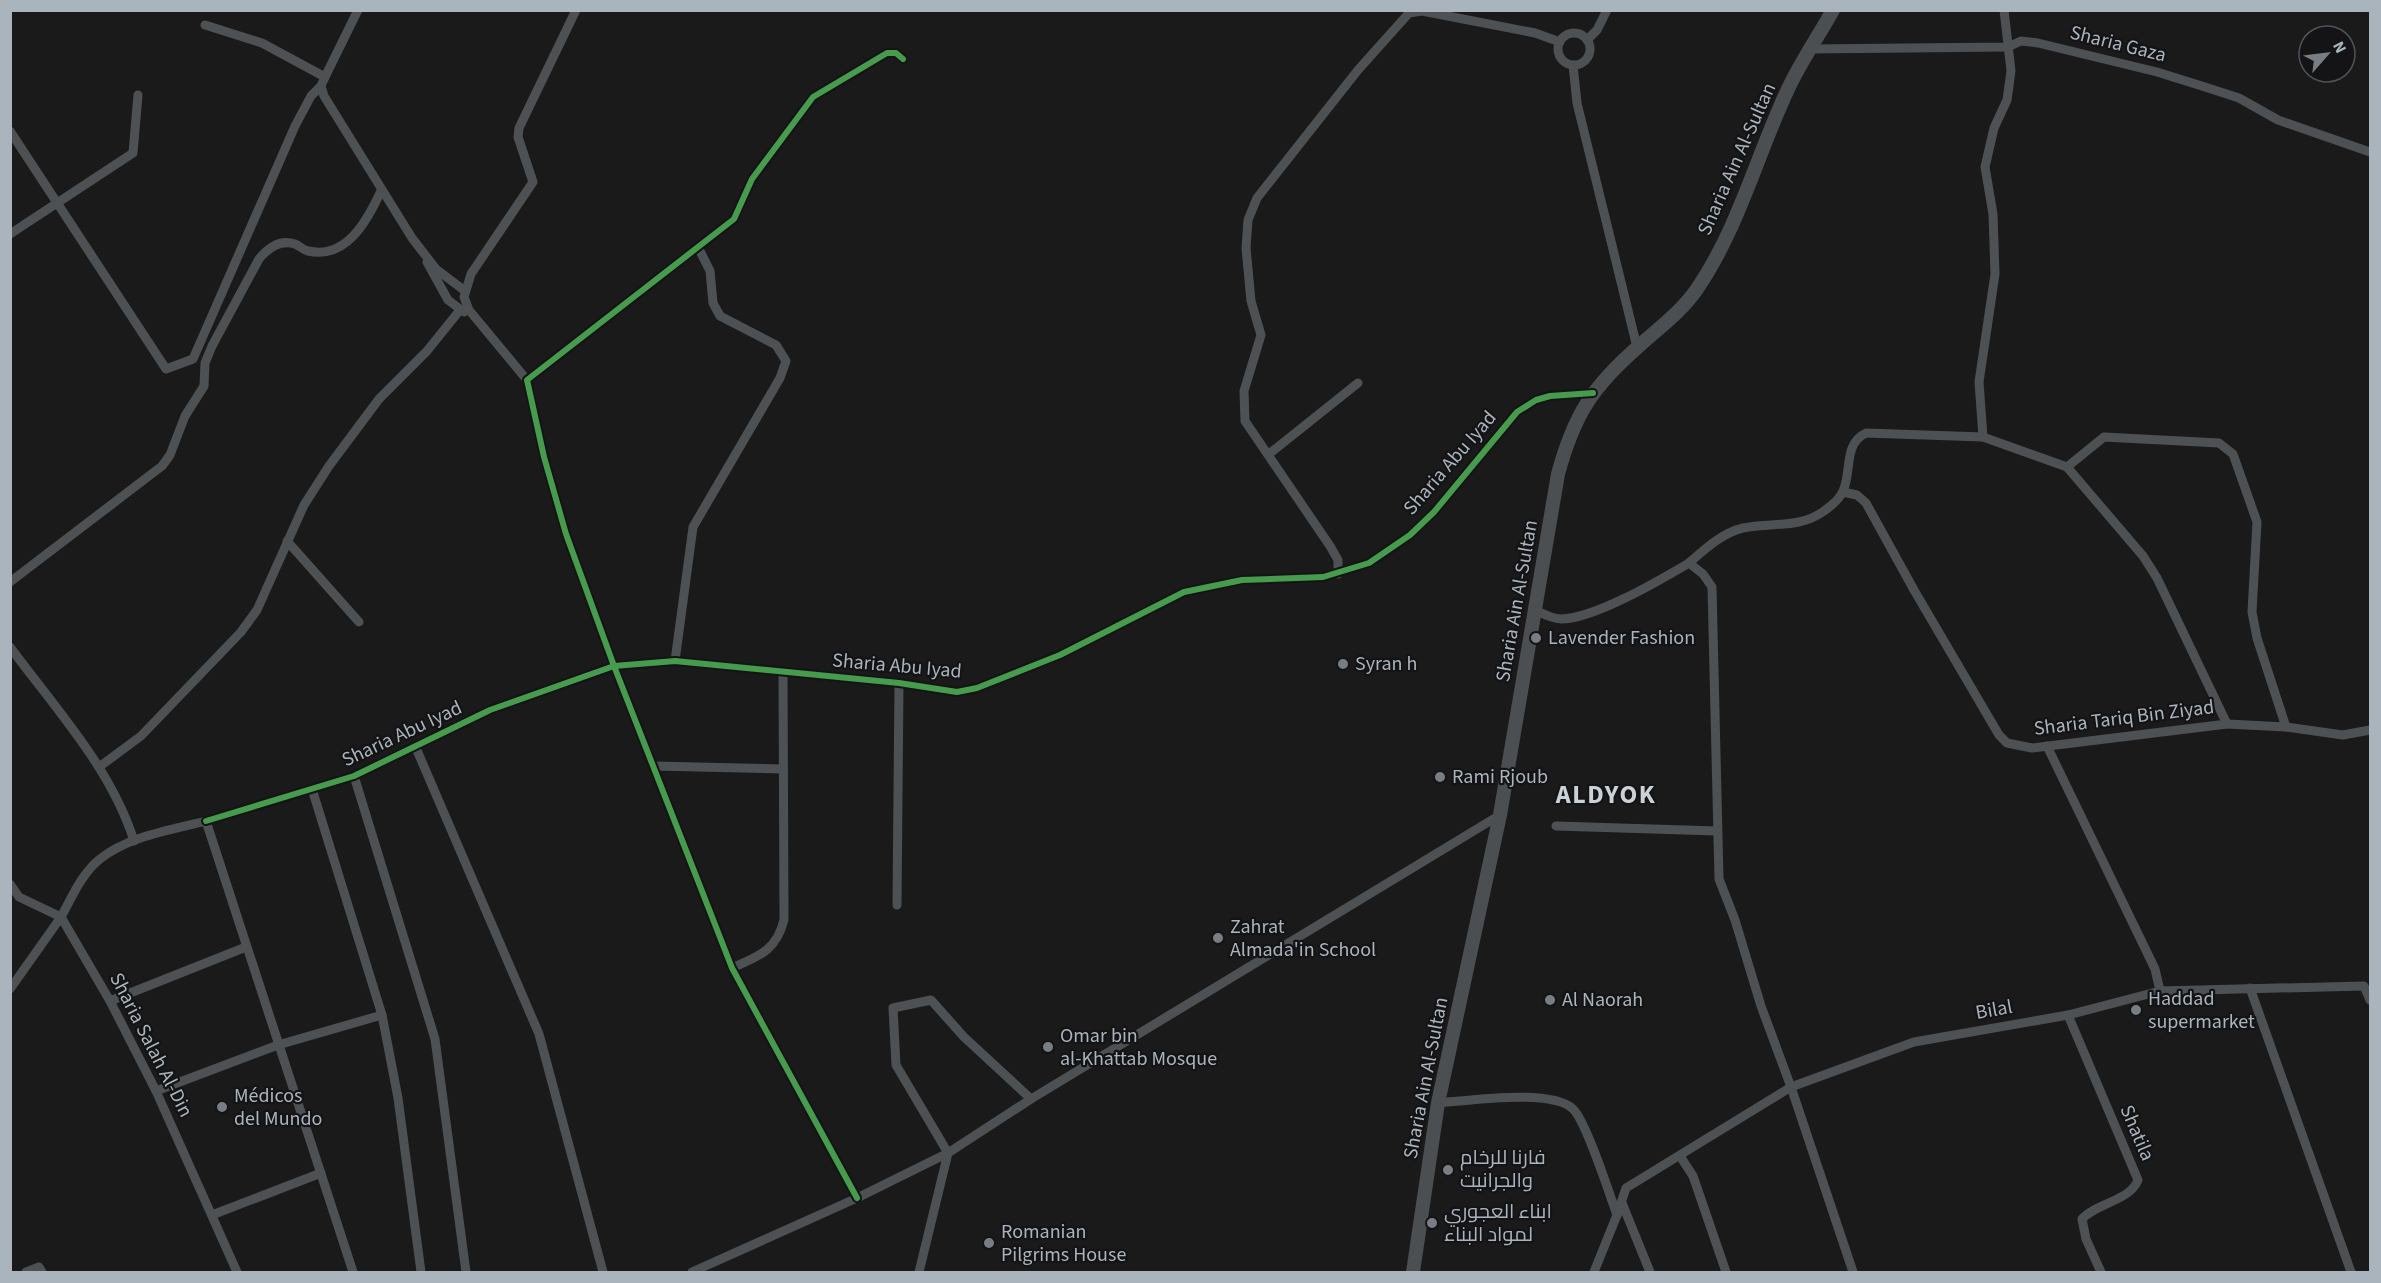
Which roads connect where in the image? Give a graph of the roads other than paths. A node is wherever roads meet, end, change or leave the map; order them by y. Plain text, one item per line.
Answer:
1 (576, 10) edge
2 (1606, 10) edge
3 (1833, 10) edge
4 (2004, 10) edge
5 (354, 12) edge
6 (1409, 12) edge
7 (205, 25) dead end
8 (1587, 40) junction
9 (1560, 42) junction
10 (2008, 47) junction
11 (1808, 49) junction
12 (903, 59) dead end
13 (1573, 65) junction
14 (323, 81) junction
15 (138, 95) dead end
16 (10, 131) edge
17 (2370, 152) edge
18 (381, 190) junction
19 (58, 202) junction
20 (10, 234) edge
21 (698, 247) junction
22 (424, 254) junction
23 (465, 291) junction
24 (460, 310) junction
25 (473, 316) junction
26 (1637, 348) junction
27 (527, 380) junction
28 (1358, 383) dead end
29 (1593, 393) junction
30 (1983, 437) junction
31 (1269, 454) junction
32 (2067, 467) junction
33 (1843, 492) junction
34 (286, 541) junction
35 (1689, 563) junction
36 (1338, 574) junction
37 (10, 582) edge
38 (1535, 610) junction
39 (359, 622) dead end
40 (10, 647) edge
41 (675, 661) junction
42 (614, 666) junction
43 (783, 672) junction
44 (900, 683) junction
45 (2227, 724) junction
46 (2286, 727) junction
47 (2370, 730) edge
48 (2047, 746) junction
49 (416, 748) junction
50 (654, 766) junction
51 (99, 767) junction
52 (783, 769) junction
53 (354, 777) junction
54 (312, 789) junction
55 (1500, 815) junction
56 (206, 821) junction
57 (1556, 826) dead end
58 (1717, 831) junction
59 (134, 841) junction
60 (10, 884) edge
61 (897, 904) dead end
62 (61, 917) junction
63 (246, 947) junction
64 (732, 968) junction
65 (2367, 986) edge
66 (2250, 988) junction
67 (10, 989) edge
68 (2160, 991) junction
69 (2370, 1000) edge
70 (110, 1001) junction
71 (382, 1015) junction
72 (2068, 1015) junction
73 (278, 1045) junction
74 (1791, 1087) junction
75 (156, 1091) junction
76 (1031, 1099) junction
77 (1438, 1103) junction
78 (948, 1152) junction
79 (1680, 1156) junction
80 (321, 1173) junction
81 (1606, 1186) junction
82 (1626, 1188) junction
83 (857, 1198) junction
84 (1622, 1203) junction
85 (212, 1215) junction
86 (1617, 1215) junction
87 (26, 1272) edge
88 (42, 1272) edge
89 (237, 1272) edge
90 (353, 1272) edge
91 (421, 1272) edge
92 (466, 1272) edge
93 (603, 1272) edge
94 (692, 1272) edge
95 (919, 1272) edge
96 (1413, 1272) edge
97 (1594, 1272) edge
98 (1650, 1272) edge
99 (1726, 1272) edge
100 (1853, 1272) edge
101 (2102, 1272) edge
102 (2351, 1272) edge

1 - 23 street
2 - 8 street
3 - 11 main road, Sharia Ain Al-Sultan
4 - 10 street
5 - 14 street
6 - 9 street
6 - 31 street
7 - 14 street
8 - 9 street
8 - 13 street
9 - 13 street
10 - 11 street, Sharia Gaza
10 - 17 street, Sharia Gaza
10 - 30 street
11 - 26 main road, Sharia Ain Al-Sultan
12 - 21 street
13 - 26 street
14 - 18 street
14 - 19 street
15 - 19 street
16 - 19 street
18 - 22 street
18 - 37 street
19 - 20 street
21 - 27 street
21 - 41 street
22 - 23 street
22 - 24 street
23 - 25 street
24 - 25 street
24 - 34 street
25 - 27 street
26 - 29 main road, Sharia Ain Al-Sultan
27 - 42 street
28 - 31 street
29 - 36 street, Sharia Abu Iyad
29 - 38 main road, Sharia Ain Al-Sultan
30 - 32 street, Sharia Tariq Bin Ziyad
30 - 33 street, Sharia Tariq Bin Ziyad
31 - 36 street
32 - 45 street, Sharia Tariq Bin Ziyad
32 - 46 street
33 - 35 street
33 - 48 street, Sharia Tariq Bin Ziyad
34 - 39 street
34 - 51 street
35 - 38 street
35 - 58 street
36 - 44 street, Sharia Abu Iyad
38 - 55 main road, Sharia Ain Al-Sultan
40 - 51 street
41 - 42 street, Sharia Abu Iyad
41 - 43 street, Sharia Abu Iyad
42 - 49 street, Sharia Abu Iyad
42 - 50 street
43 - 44 street, Sharia Abu Iyad
43 - 52 street
44 - 61 street
45 - 46 street
45 - 48 street, Sharia Tariq Bin Ziyad
46 - 47 street
48 - 68 street
49 - 53 street, Sharia Abu Iyad
49 - 93 street
50 - 52 street
50 - 64 street
51 - 59 street
52 - 64 street
53 - 54 street, Sharia Abu Iyad
53 - 92 street
54 - 56 street, Sharia Abu Iyad
54 - 71 street
55 - 76 street
55 - 77 main road, Sharia Ain Al-Sultan
56 - 59 street, Sharia Abu Iyad
56 - 63 street
57 - 58 street
58 - 74 street
59 - 62 street, Sharia Abu Iyad
60 - 62 street
62 - 67 street
62 - 70 street, Sharia Salah Al-Din
63 - 70 street
63 - 73 street
64 - 83 street
65 - 66 street, Bilal
65 - 69 street
66 - 68 street, Bilal
66 - 102 street
68 - 72 street, Bilal
70 - 75 street, Sharia Salah Al-Din
71 - 73 street
71 - 91 street
72 - 74 street, Bilal
72 - 101 street, Shatila
73 - 75 street
73 - 80 street
74 - 79 street, Bilal
74 - 100 street
75 - 85 street, Sharia Salah Al-Din
76 - 78 street
76 - 78 street
77 - 81 street
77 - 96 main road, Sharia Ain Al-Sultan
78 - 83 street
78 - 95 street
79 - 82 street, Bilal
79 - 99 street
80 - 85 street
80 - 90 street
81 - 82 street
81 - 86 street
82 - 84 street
83 - 94 street
84 - 86 street
84 - 98 street
85 - 89 street, Sharia Salah Al-Din
86 - 97 street
87 - 88 street

